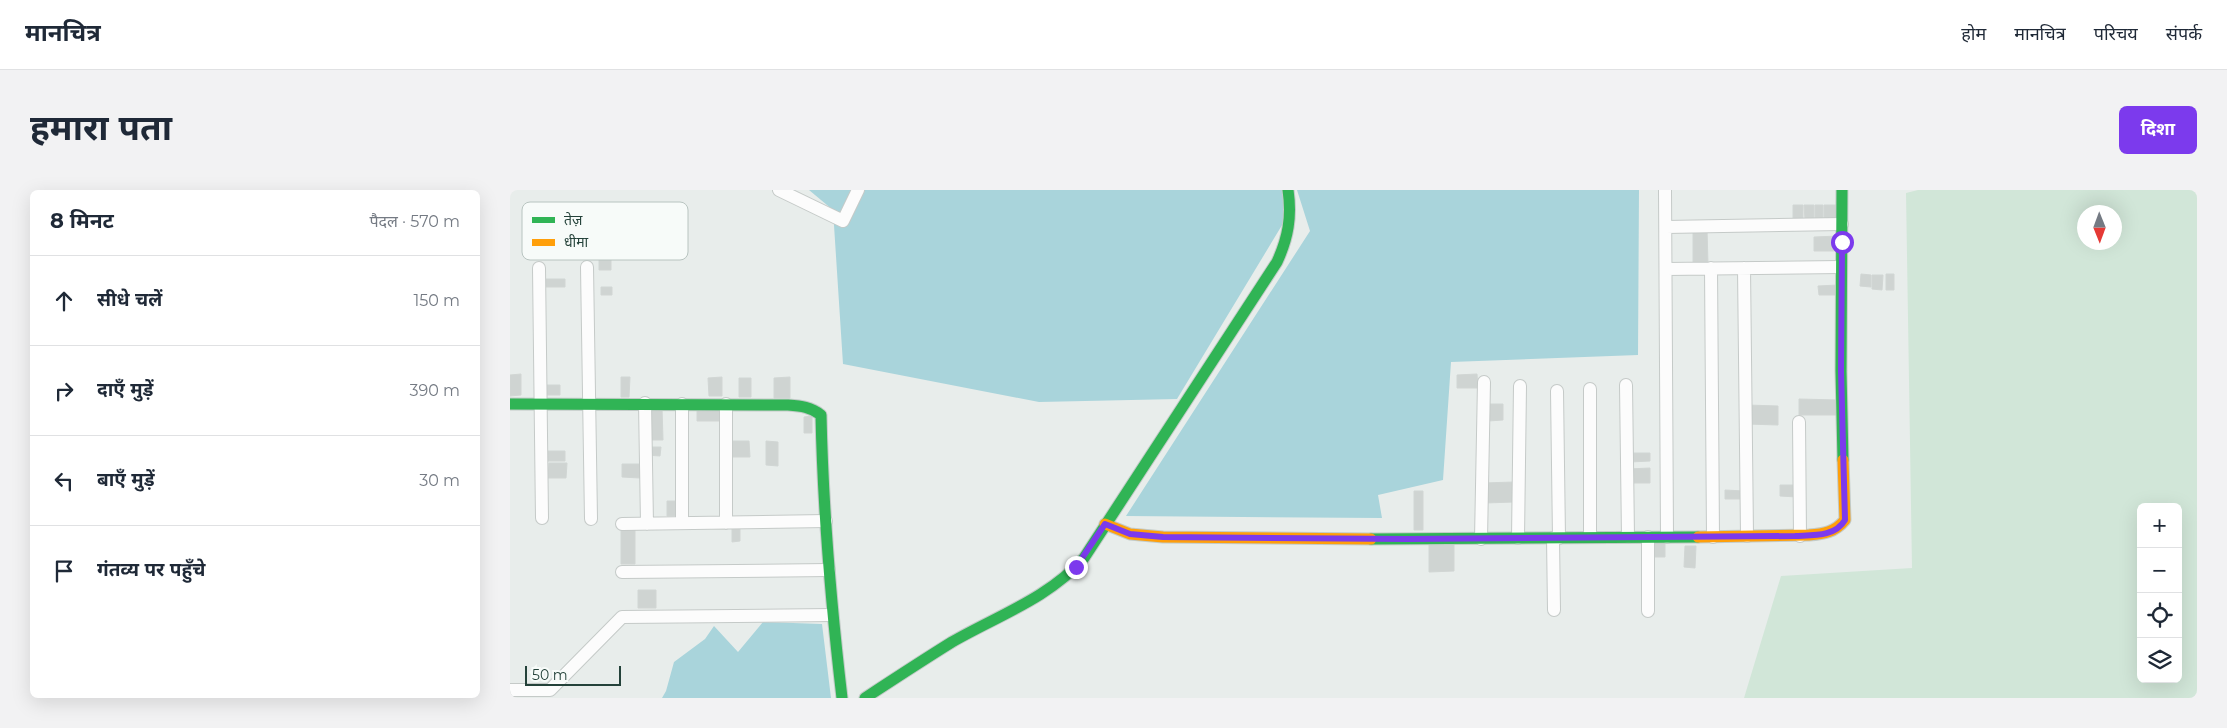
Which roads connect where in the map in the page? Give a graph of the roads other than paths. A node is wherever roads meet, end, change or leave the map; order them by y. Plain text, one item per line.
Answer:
1 (778, 190) edge
2 (858, 190) edge
3 (1288, 190) edge
4 (1666, 190) edge
5 (1842, 190) edge
6 (1842, 224) junction
7 (1666, 227) junction
8 (588, 267) dead end
9 (1841, 267) junction
10 (539, 268) dead end
11 (1711, 268) junction
12 (1744, 268) junction
13 (1666, 269) junction
14 (1484, 382) dead end
15 (1626, 385) dead end
16 (1520, 386) dead end
17 (1590, 389) dead end
18 (1557, 391) dead end
19 (645, 403) junction
20 (510, 404) edge
21 (541, 404) junction
22 (588, 404) junction
23 (682, 404) junction
24 (726, 404) junction
25 (1799, 422) dead end
26 (542, 518) dead end
27 (591, 518) dead end
28 (826, 521) junction
29 (682, 523) junction
30 (726, 523) junction
31 (622, 524) dead end
32 (647, 524) junction
33 (1105, 524) junction
34 (1747, 536) junction
35 (1800, 536) junction
36 (1628, 537) junction
37 (1648, 537) junction
38 (1667, 537) junction
39 (1713, 537) junction
40 (1481, 538) junction
41 (1518, 538) junction
42 (1556, 538) junction
43 (1590, 538) junction
44 (829, 570) junction
45 (622, 572) dead end
46 (1554, 610) dead end
47 (1648, 611) dead end
48 (832, 615) junction
49 (510, 690) edge
50 (842, 698) edge
51 (865, 698) edge

1 - 2 street
3 - 33 street
4 - 7 street
5 - 6 street
6 - 7 street
6 - 9 street
7 - 13 street
8 - 22 street
9 - 12 street
9 - 35 street
10 - 21 street
11 - 12 street
11 - 13 street
11 - 39 street
12 - 34 street
13 - 38 street
14 - 40 street
15 - 36 street
16 - 41 street
17 - 43 street
18 - 42 street
19 - 22 street
19 - 23 street
19 - 32 street
20 - 21 street
21 - 22 street
21 - 26 street
22 - 27 street
23 - 24 street
23 - 29 street
24 - 28 street
24 - 30 street
25 - 35 street
28 - 30 street
28 - 44 street
29 - 30 street
29 - 32 street
31 - 32 street
33 - 40 street
33 - 51 street
34 - 35 street
34 - 39 street
36 - 37 street
36 - 43 street
37 - 38 street
37 - 47 street
38 - 39 street
40 - 41 street
41 - 42 street
42 - 43 street
42 - 46 street
44 - 45 street
44 - 48 street
48 - 49 street
48 - 50 street

